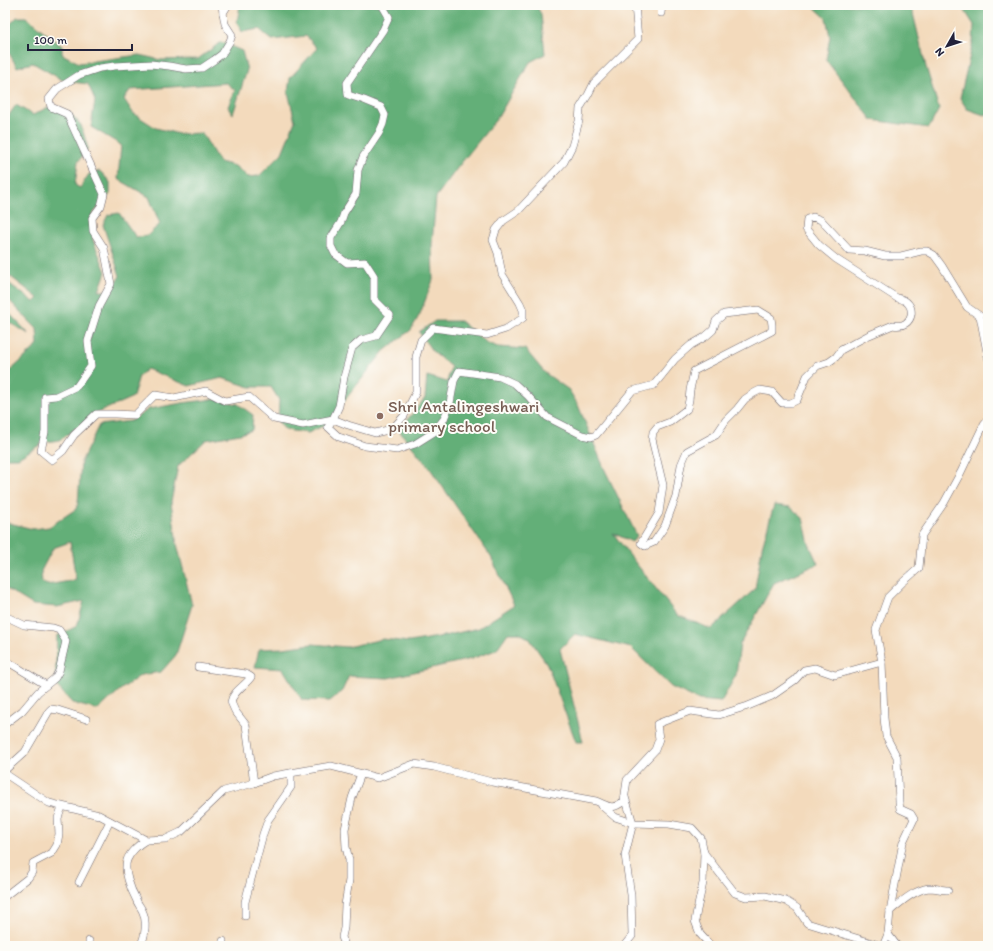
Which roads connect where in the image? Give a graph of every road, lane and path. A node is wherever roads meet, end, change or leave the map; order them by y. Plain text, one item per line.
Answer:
1 (222, 5) edge
2 (228, 5) edge
3 (382, 5) edge
4 (635, 5) edge
5 (223, 14) junction
6 (988, 357) edge
7 (334, 419) junction
8 (988, 419) edge
9 (5, 616) edge
10 (5, 660) edge
11 (882, 662) junction
12 (198, 667) dead end
13 (46, 685) junction
14 (86, 719) dead end
15 (5, 724) edge
16 (5, 771) edge
17 (292, 772) junction
18 (361, 774) junction
19 (254, 783) junction
20 (625, 797) junction
21 (596, 800) junction
22 (62, 807) junction
23 (110, 821) junction
24 (633, 823) junction
25 (146, 840) junction
26 (704, 853) junction
27 (79, 882) dead end
28 (948, 890) dead end
29 (5, 896) edge
30 (890, 911) junction
31 (245, 916) dead end
32 (888, 934) junction
33 (5, 944) edge
34 (7, 946) edge
35 (140, 946) edge
36 (344, 946) edge
37 (624, 946) edge
38 (711, 946) edge
39 (883, 946) edge
40 (897, 946) edge

1 - 5 street
2 - 5 street
3 - 7 street
4 - 7 street
5 - 7 street
6 - 7 street
8 - 11 street
9 - 13 street
10 - 13 street
11 - 20 street
11 - 30 street
12 - 19 street
13 - 15 street
14 - 16 street
16 - 22 street
17 - 18 street
17 - 19 street
17 - 31 street
18 - 21 street
18 - 36 street
19 - 25 street
20 - 21 street
20 - 24 street
21 - 24 street
22 - 23 street
22 - 29 street
23 - 25 street
23 - 27 street
24 - 26 street
24 - 37 street
25 - 35 street
26 - 38 street
26 - 39 street
28 - 30 street
30 - 32 street
32 - 39 street
32 - 40 street
33 - 34 street

